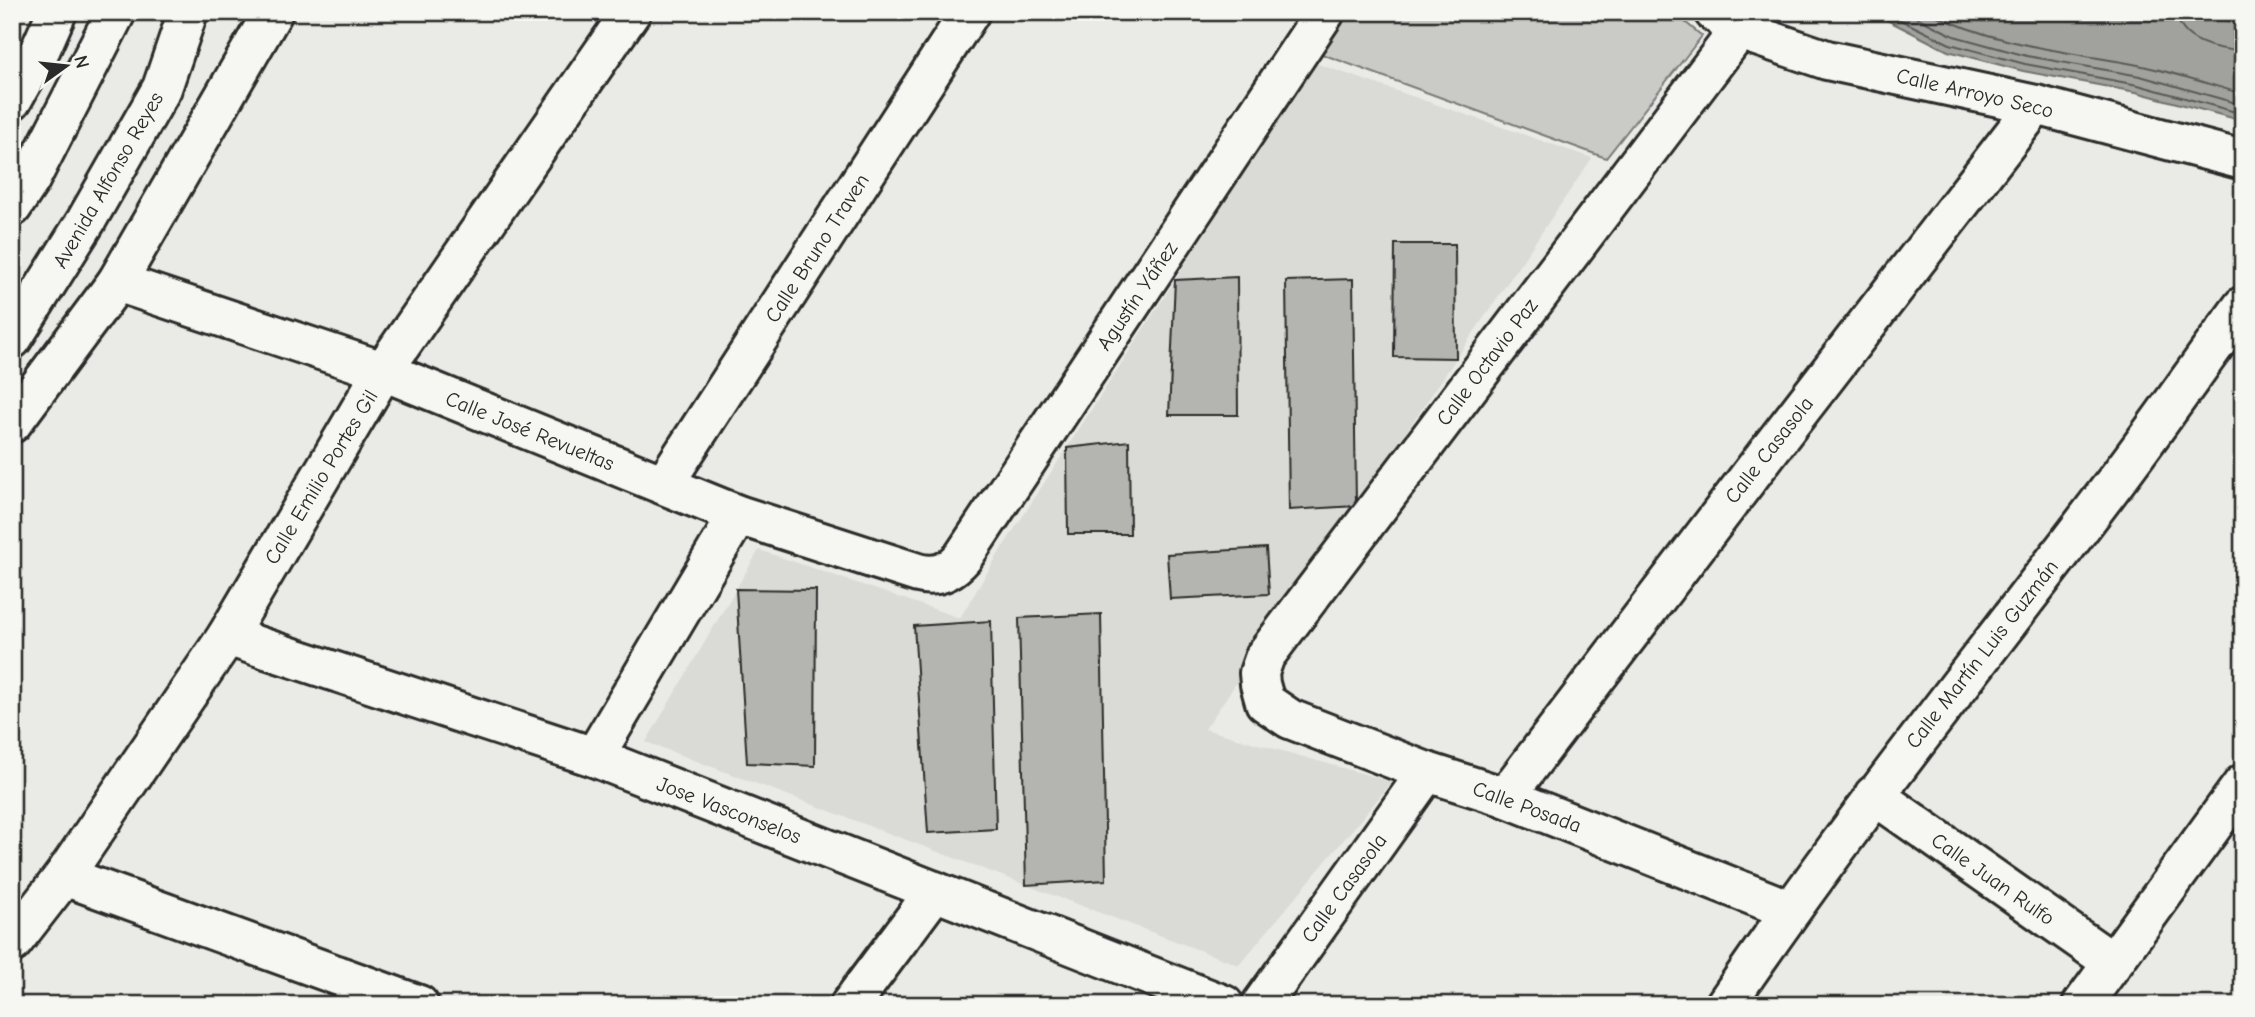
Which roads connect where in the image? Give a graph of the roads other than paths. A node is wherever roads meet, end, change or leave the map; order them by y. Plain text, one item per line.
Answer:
1 (57, 12) edge
2 (116, 12) edge
3 (188, 12) edge
4 (631, 12) edge
5 (970, 12) edge
6 (1325, 12) edge
7 (269, 16) edge
8 (1726, 21) edge
9 (12, 100) edge
10 (2036, 105) junction
11 (2243, 160) edge
12 (12, 207) edge
13 (117, 282) junction
14 (2243, 306) edge
15 (12, 339) edge
16 (383, 371) junction
17 (12, 423) edge
18 (664, 484) junction
19 (738, 515) junction
20 (943, 573) joint
21 (227, 636) junction
22 (1265, 702) joint
23 (594, 757) junction
24 (1427, 772) junction
25 (2243, 784) edge
26 (1874, 795) junction
27 (1505, 797) junction
28 (64, 876) junction
29 (935, 891) junction
30 (1790, 910) junction
31 (12, 943) edge
32 (2112, 962) junction
33 (419, 1005) edge
34 (850, 1005) edge
35 (1224, 1005) edge
36 (1261, 1005) edge
37 (1725, 1005) edge
38 (2082, 1005) edge

1 - 9 street
2 - 12 street
3 - 15 street, Avenida Alfonso Reyes
4 - 16 street, Calle Emilio Portes Gil
5 - 18 street, Calle Bruno Traven
6 - 20 street, Agustín Yáñez
7 - 13 street
8 - 10 street, Calle Arroyo Seco
8 - 22 street, Calle Octavio Paz
10 - 11 street, Calle Arroyo Seco
10 - 27 street, Calle Casasola
13 - 16 street, Calle José Revueltas
13 - 17 street
14 - 26 street, Calle Martín Luis Guzmán
16 - 18 street, Calle José Revueltas
16 - 21 street, Calle Emilio Portes Gil
18 - 19 street, Calle José Revueltas
19 - 20 street, Calle José Revueltas
19 - 23 street
21 - 23 street, Jose Vasconselos
21 - 28 street, Calle Emilio Portes Gil
22 - 24 street, Calle Posada
23 - 29 street, Jose Vasconselos
24 - 27 street, Calle Posada
24 - 36 street, Calle Casasola
25 - 32 street
26 - 30 street, Calle Martín Luis Guzmán
26 - 32 street, Calle Juan Rulfo
27 - 30 street, Calle Posada
28 - 31 street, Calle Emilio Portes Gil
28 - 33 street
29 - 34 street
29 - 35 street, Jose Vasconselos
30 - 37 street, Calle Martín Luis Guzmán
32 - 38 street

